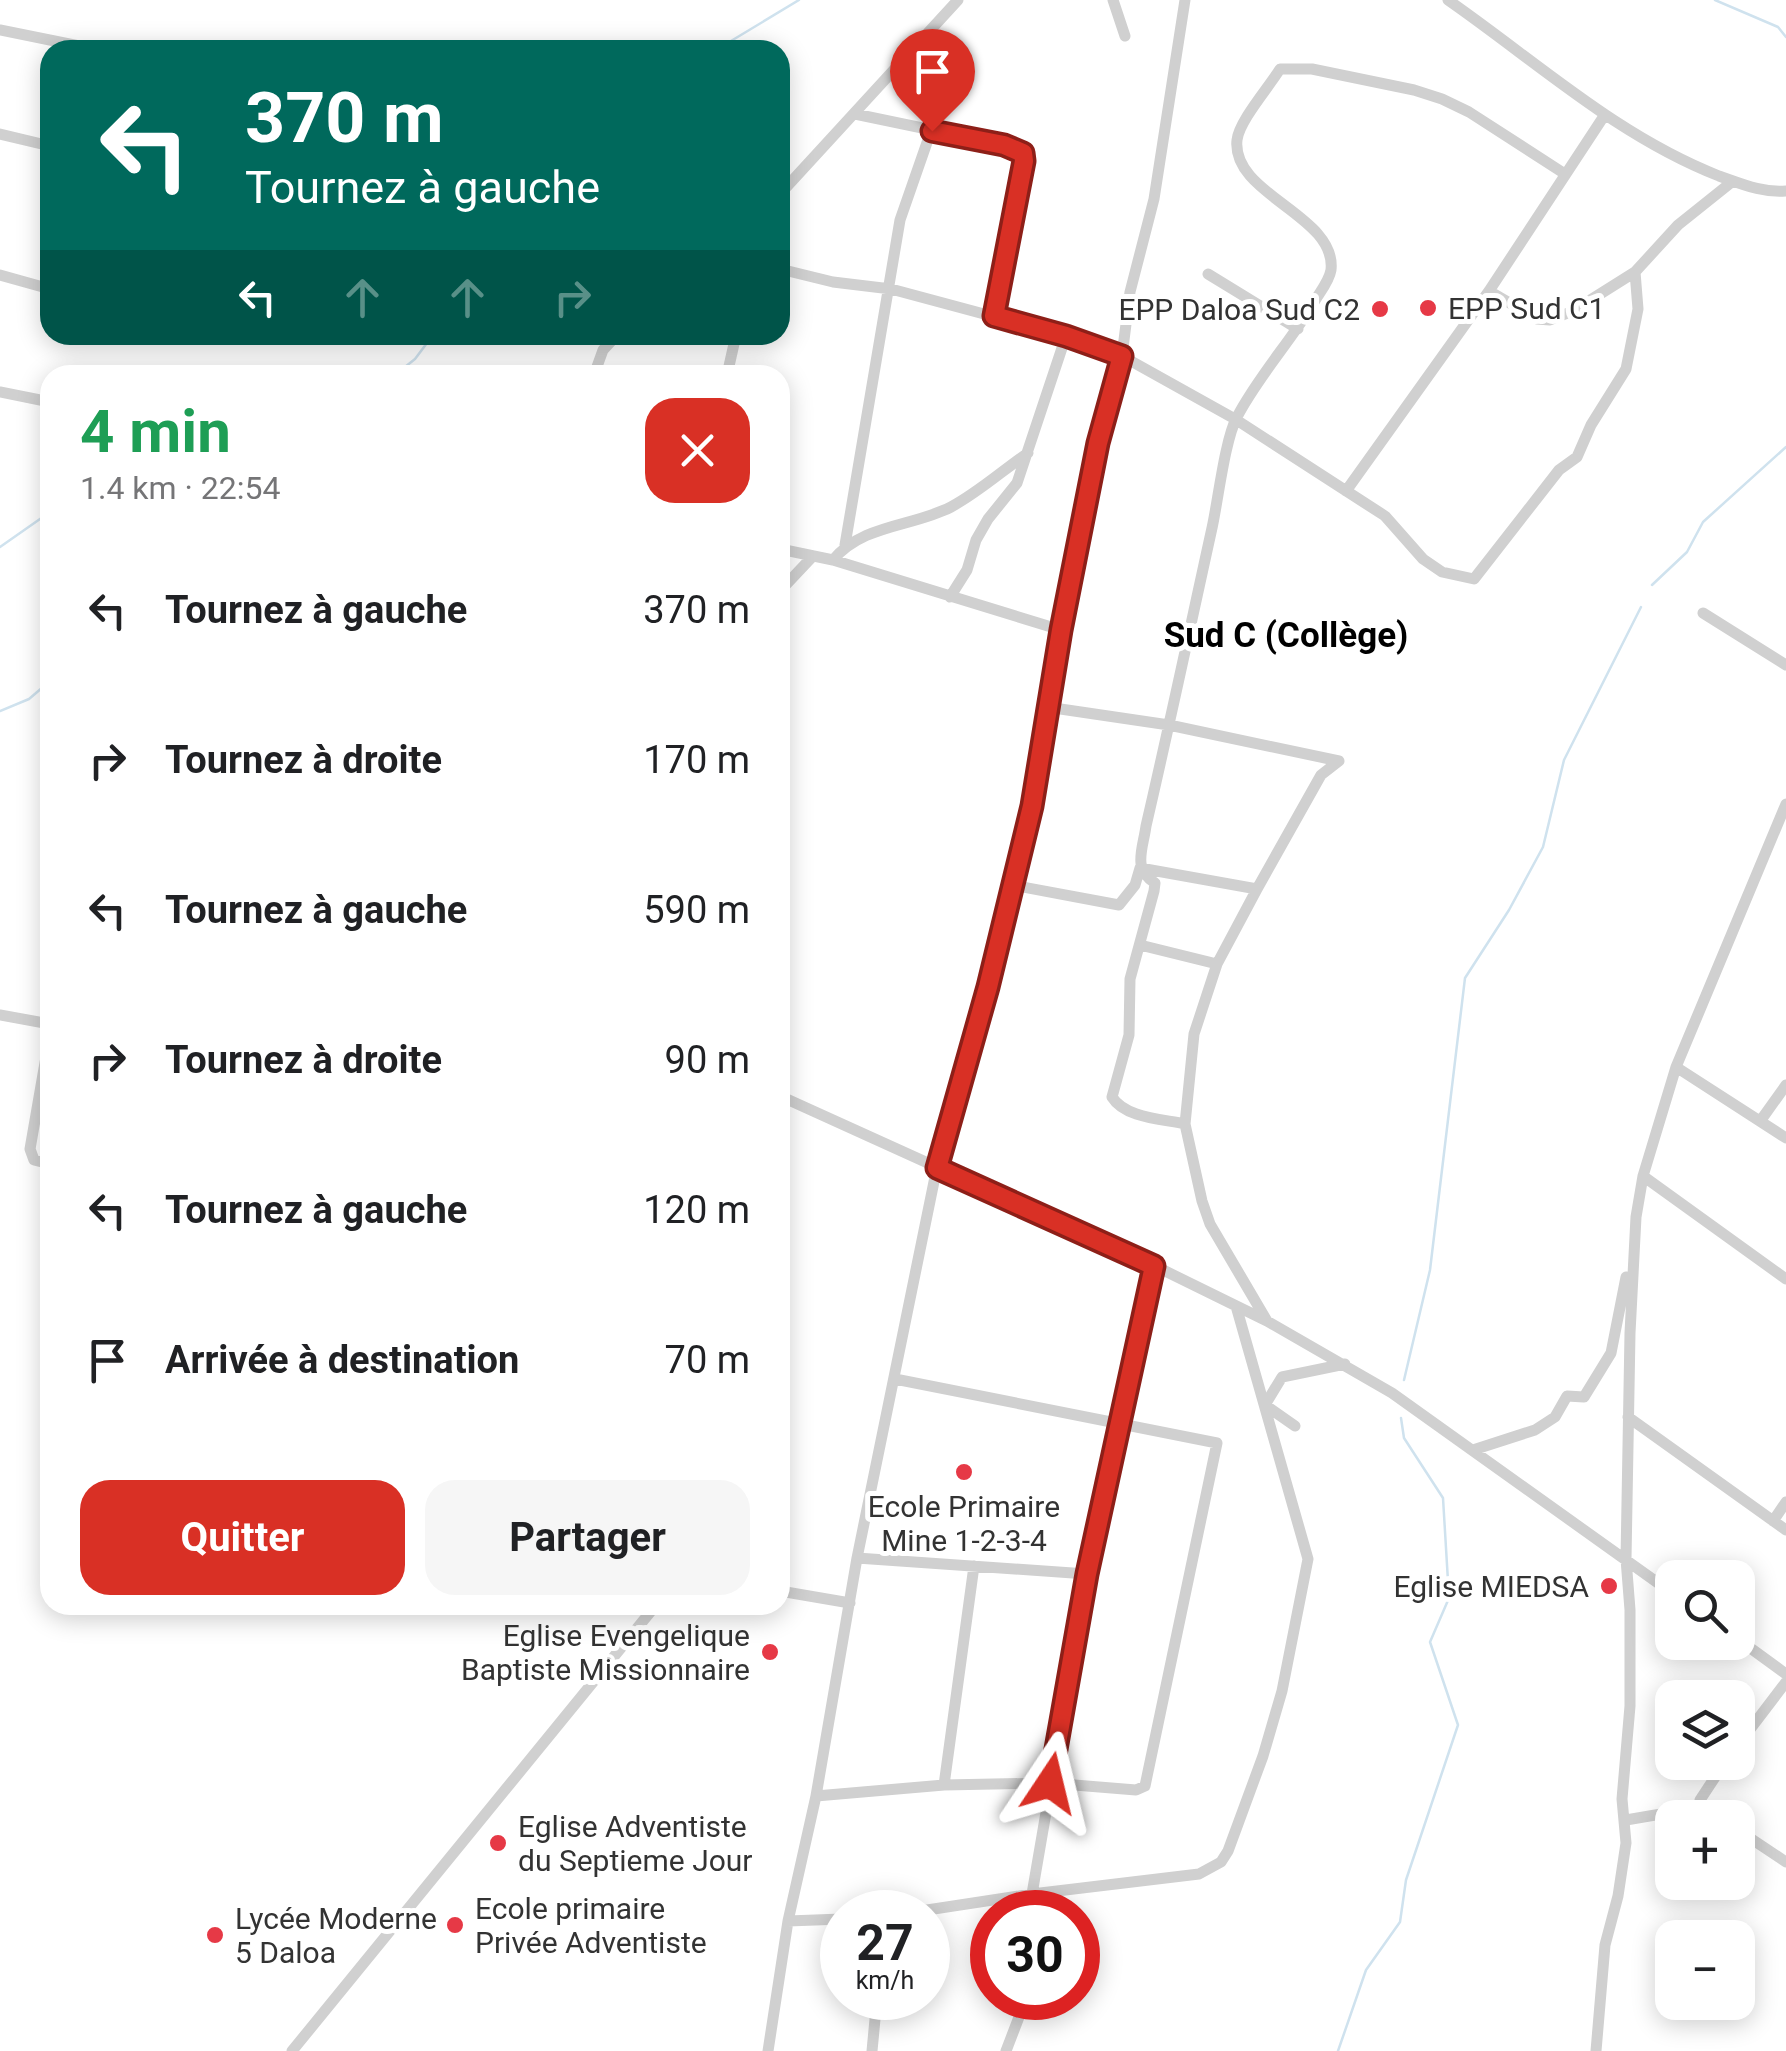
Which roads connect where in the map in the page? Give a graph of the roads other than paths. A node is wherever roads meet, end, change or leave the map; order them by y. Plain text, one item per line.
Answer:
1 (958, 0) edge
2 (1114, 0) edge
3 (1184, 0) edge
4 (1448, 0) edge
5 (0, 30) edge
6 (1125, 36) dead end
7 (50, 40) edge
8 (855, 114) junction
9 (1604, 116) junction
10 (932, 131) junction
11 (0, 134) edge
12 (40, 144) edge
13 (1565, 174) junction
14 (1734, 181) junction
15 (790, 183) edge
16 (1786, 191) edge
17 (790, 271) edge
18 (1635, 272) junction
19 (1208, 274) dead end
20 (0, 276) edge
21 (40, 286) edge
22 (890, 289) junction
23 (1489, 290) junction
24 (994, 316) junction
25 (1298, 329) junction
26 (1066, 336) junction
27 (1122, 356) junction
28 (0, 392) edge
29 (40, 400) edge
30 (1235, 419) junction
31 (1028, 453) junction
32 (1346, 490) junction
33 (846, 544) junction
34 (790, 551) edge
35 (813, 556) junction
36 (832, 560) junction
37 (790, 580) edge
38 (950, 596) junction
39 (1703, 613) dead end
40 (1061, 630) junction
41 (1786, 664) edge
42 (1047, 706) junction
43 (1169, 725) junction
44 (1786, 804) edge
45 (1140, 868) junction
46 (1012, 885) junction
47 (1257, 889) junction
48 (1140, 945) junction
49 (1217, 964) junction
50 (0, 1015) edge
51 (40, 1022) edge
52 (1676, 1066) junction
53 (1786, 1085) edge
54 (40, 1092) edge
55 (790, 1101) edge
56 (1762, 1120) junction
57 (1185, 1124) junction
58 (1786, 1138) edge
59 (40, 1162) edge
60 (937, 1168) junction
61 (1643, 1176) junction
62 (1636, 1228) junction
63 (1154, 1266) junction
64 (1786, 1278) edge
65 (1236, 1306) junction
66 (1267, 1321) junction
67 (1345, 1364) junction
68 (894, 1379) junction
69 (1628, 1417) junction
70 (1121, 1422) junction
71 (1295, 1426) dead end
72 (1473, 1450) junction
73 (1786, 1502) edge
74 (1773, 1521) junction
75 (1786, 1530) edge
76 (858, 1558) junction
77 (1626, 1559) junction
78 (974, 1566) junction
79 (1087, 1574) junction
80 (1655, 1580) edge
81 (790, 1594) edge
82 (850, 1603) junction
83 (648, 1615) edge
84 (1755, 1651) edge
85 (1786, 1674) edge
86 (1786, 1682) edge
87 (1755, 1723) edge
88 (1050, 1783) junction
89 (944, 1784) junction
90 (816, 1796) junction
91 (1655, 1815) edge
92 (1626, 1820) junction
93 (1755, 1841) edge
94 (1786, 1862) edge
95 (1033, 1890) edge
96 (1065, 1890) edge
97 (820, 1920) edge
98 (788, 1921) junction
99 (875, 2020) edge
100 (1018, 2020) edge
101 (292, 2051) edge
102 (768, 2051) edge
103 (872, 2051) edge
104 (1006, 2051) edge
105 (1596, 2051) edge

1 - 8 street
2 - 6 street
3 - 27 street
4 - 9 street
5 - 7 street
8 - 10 street
8 - 15 street
9 - 13 street
9 - 14 street
10 - 22 street
10 - 24 street
11 - 12 street
13 - 23 street
13 - 25 street
14 - 16 street
14 - 18 street
17 - 22 street
18 - 23 street
18 - 32 street
19 - 25 street
20 - 21 street
22 - 24 street
22 - 33 street
23 - 32 street
24 - 26 street
25 - 30 street
26 - 27 street
26 - 31 street
27 - 30 street
27 - 40 street
28 - 29 street
30 - 32 street
30 - 43 street
31 - 33 street
31 - 38 street
33 - 36 street
34 - 35 street
35 - 36 street
35 - 37 street
36 - 38 street
38 - 40 street
39 - 41 street
40 - 42 street
42 - 43 street
42 - 46 street
43 - 45 street
43 - 47 street
44 - 52 street
45 - 46 street
45 - 47 street
45 - 48 street
46 - 60 street
47 - 49 street
48 - 49 street
48 - 57 street
49 - 57 street
50 - 51 street
52 - 56 street
52 - 61 street
53 - 56 street
54 - 59 street
55 - 60 street
56 - 58 street
57 - 66 street
60 - 63 street
60 - 68 street
61 - 62 street
61 - 64 street
62 - 69 street
62 - 72 street
63 - 65 street
63 - 70 street
65 - 66 street
65 - 96 street
66 - 67 street
67 - 71 street
67 - 72 street
68 - 70 street
68 - 76 street
69 - 74 street
69 - 77 street
70 - 79 street
70 - 88 street
72 - 77 street
73 - 74 street
74 - 75 street
76 - 78 street
76 - 82 street
77 - 80 street
77 - 92 street
78 - 79 street
78 - 89 street
79 - 88 street
81 - 82 street
82 - 90 street
83 - 101 street
84 - 85 street
86 - 87 street
88 - 89 street
88 - 95 street
89 - 90 street
90 - 98 street
91 - 92 street
92 - 105 street
93 - 94 street
97 - 98 street
98 - 102 street
99 - 103 street
100 - 104 street

